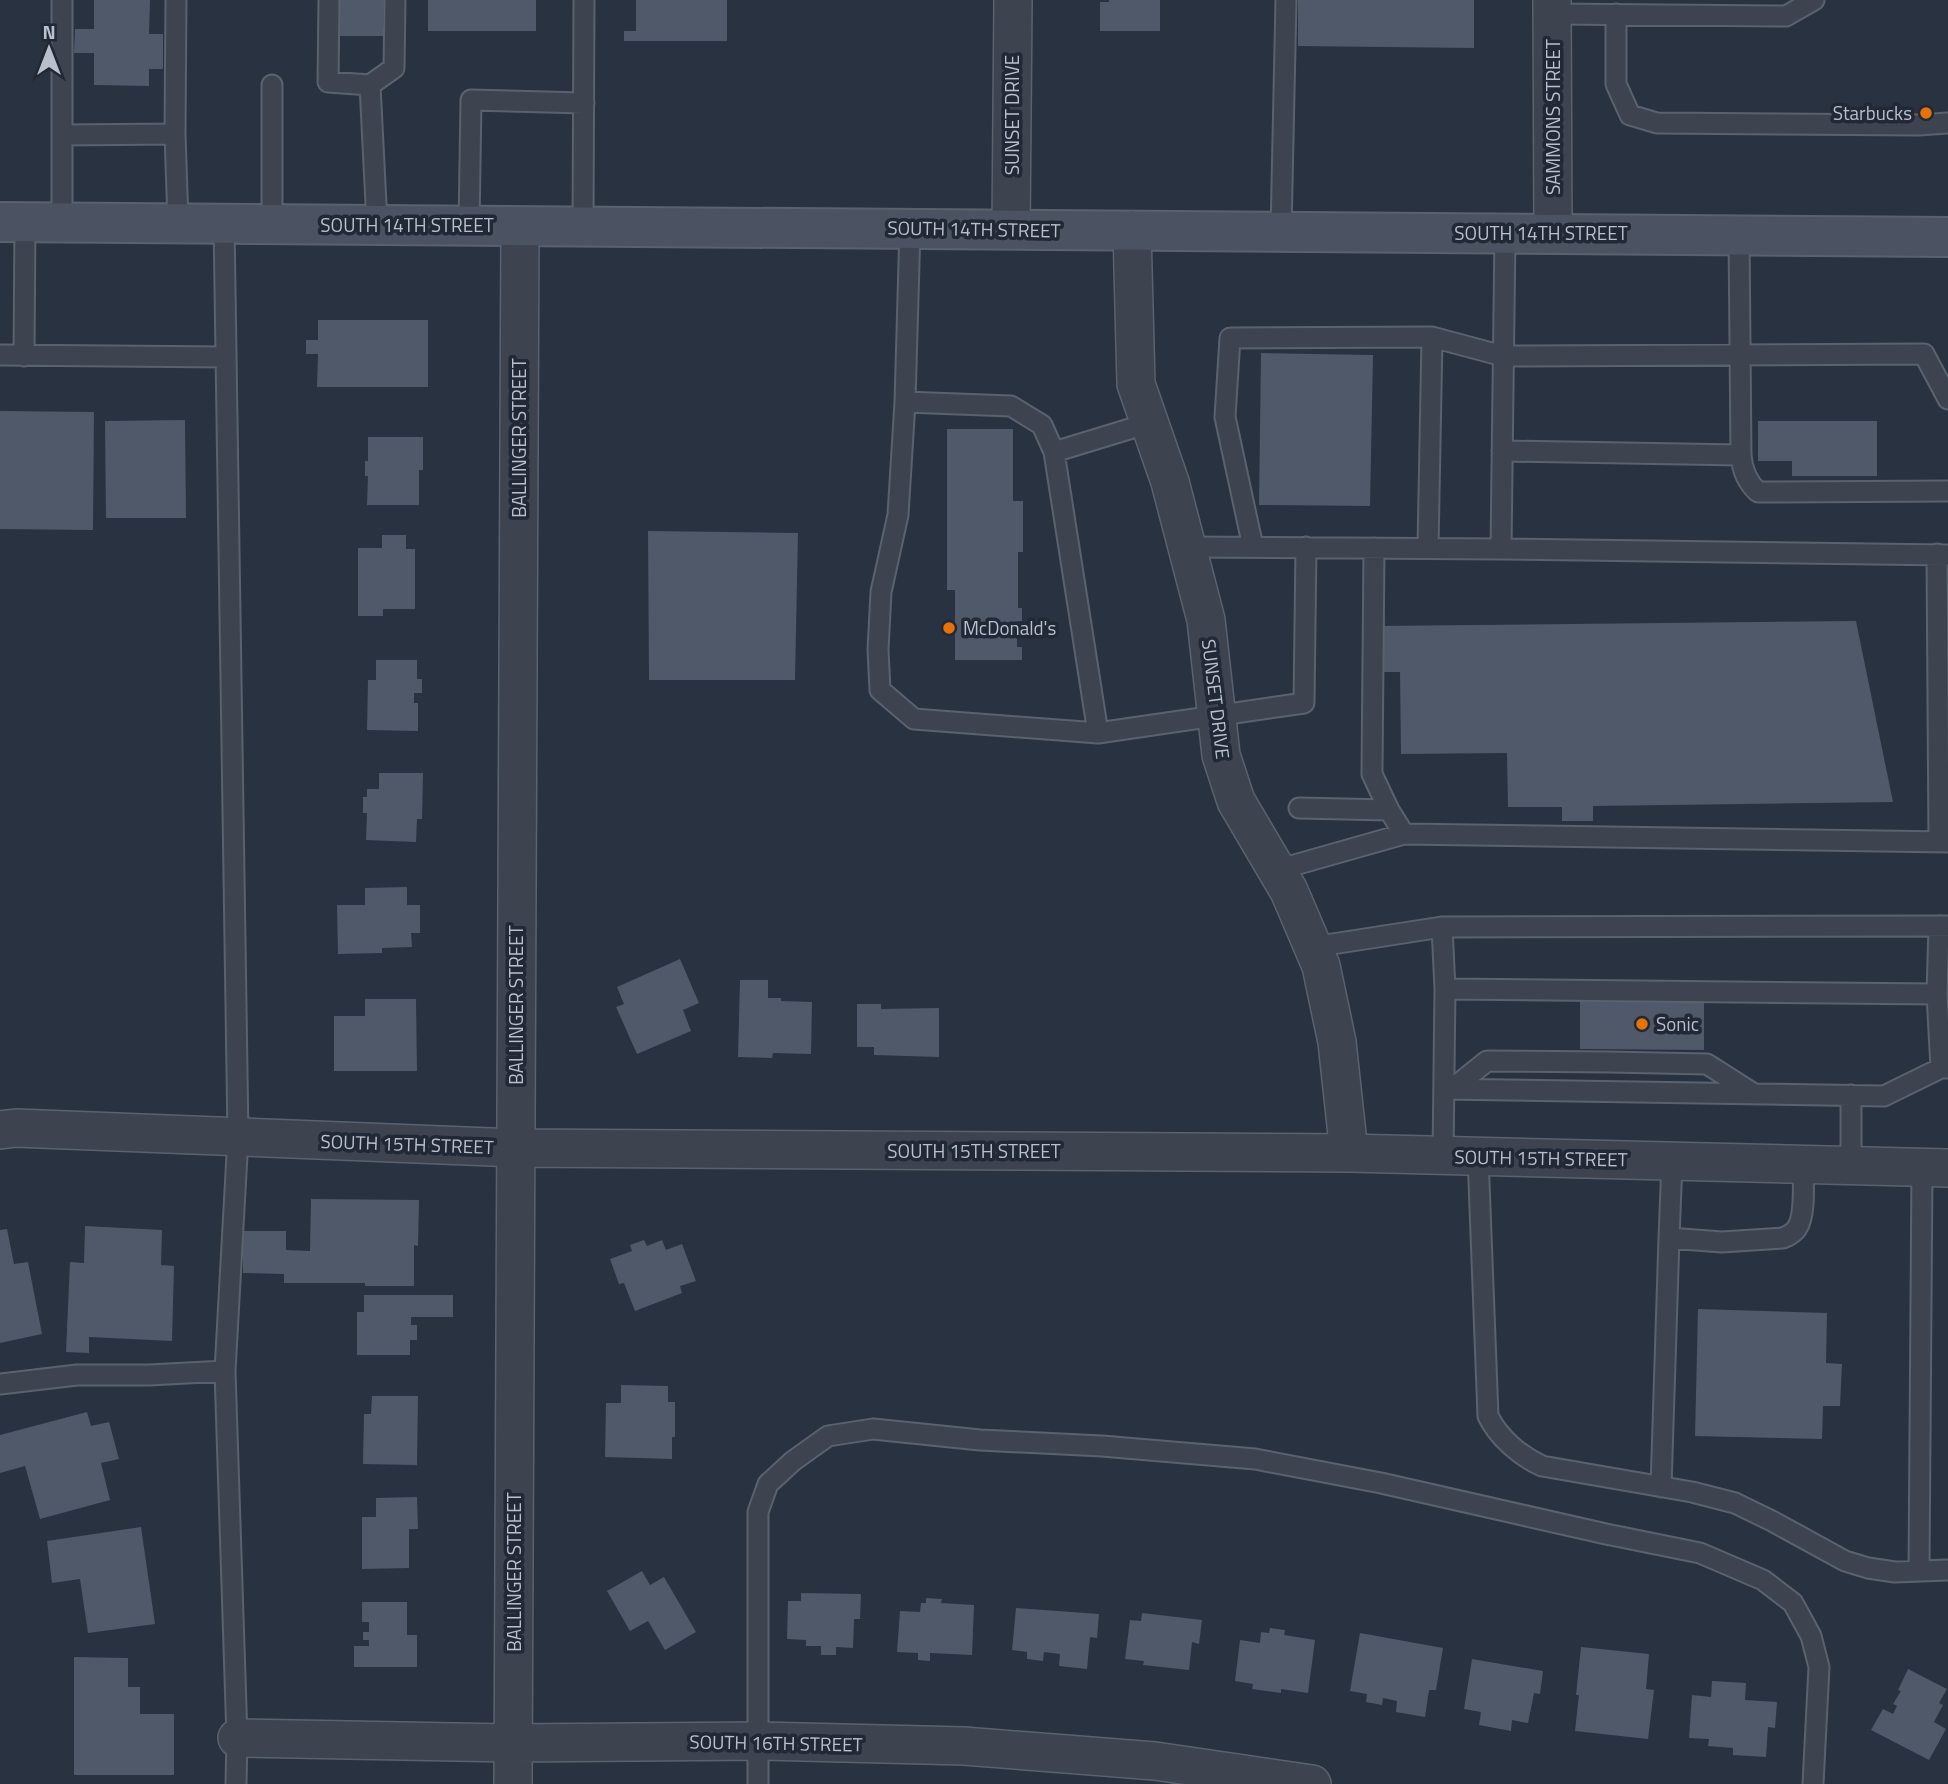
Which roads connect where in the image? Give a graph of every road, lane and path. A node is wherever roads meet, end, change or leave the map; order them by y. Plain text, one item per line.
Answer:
1 (62, 0) edge
2 (176, 0) edge
3 (328, 0) edge
4 (395, 0) edge
5 (584, 0) edge
6 (1013, 0) edge
7 (1286, 0) edge
8 (1814, 0) edge
9 (1552, 7) edge
10 (1616, 14) junction
11 (272, 85) dead end
12 (370, 85) junction
13 (584, 103) junction
14 (1948, 123) edge
15 (175, 134) junction
16 (62, 135) junction
17 (29, 222) edge
18 (178, 222) junction
19 (224, 223) junction
20 (272, 224) junction
21 (377, 224) junction
22 (469, 225) junction
23 (520, 226) junction
24 (583, 226) junction
25 (910, 228) junction
26 (1011, 229) junction
27 (1132, 230) junction
28 (1281, 231) junction
29 (1505, 233) junction
30 (1553, 233) junction
31 (1739, 235) junction
32 (1948, 237) edge
33 (1432, 337) junction
34 (0, 355) edge
35 (1741, 355) junction
36 (24, 356) junction
37 (1503, 356) junction
38 (226, 357) junction
39 (1948, 399) edge
40 (905, 402) junction
41 (1149, 422) junction
42 (1502, 451) junction
43 (1054, 452) junction
44 (1741, 455) junction
45 (1948, 491) edge
46 (1188, 547) junction
47 (1253, 547) junction
48 (1306, 547) junction
49 (1374, 548) junction
50 (1428, 548) junction
51 (1501, 549) junction
52 (1943, 554) edge
53 (1217, 716) junction
54 (1098, 733) junction
55 (1299, 808) dead end
56 (1389, 810) junction
57 (1404, 834) junction
58 (1943, 842) edge
59 (1277, 870) junction
60 (1943, 926) edge
61 (1442, 927) junction
62 (1313, 947) junction
63 (1446, 989) junction
64 (1937, 994) junction
65 (1944, 1068) edge
66 (1448, 1090) junction
67 (1754, 1094) junction
68 (1850, 1095) junction
69 (0, 1130) edge
70 (238, 1138) junction
71 (516, 1148) junction
72 (1349, 1153) junction
73 (1460, 1156) junction
74 (1672, 1161) junction
75 (1803, 1164) junction
76 (1850, 1165) junction
77 (1935, 1167) edge
78 (1669, 1238) junction
79 (225, 1371) junction
80 (0, 1384) edge
81 (1661, 1487) junction
82 (1948, 1570) edge
83 (1919, 1571) junction
84 (237, 1738) junction
85 (758, 1741) junction
86 (513, 1743) junction
87 (236, 1784) edge
88 (513, 1784) edge
89 (758, 1784) edge
90 (1312, 1784) edge
91 (1813, 1784) edge

1 - 16 lane
2 - 15 lane
3 - 12 lane
4 - 12 lane
5 - 13 lane
6 - 26 street, SUNSET DRIVE
7 - 28 lane
8 - 10 lane
9 - 10 lane
9 - 30 street, SAMMONS STREET
10 - 14 lane
11 - 20 lane
12 - 21 lane
13 - 22 lane
13 - 24 lane
15 - 16 lane
15 - 18 lane
16 - 17 lane
17 - 18 main road, SOUTH 14TH STREET
17 - 36 lane
18 - 19 main road, SOUTH 14TH STREET
19 - 20 main road, SOUTH 14TH STREET
19 - 38 lane
20 - 21 main road, SOUTH 14TH STREET
21 - 22 main road, SOUTH 14TH STREET
22 - 23 main road, SOUTH 14TH STREET
23 - 24 main road, SOUTH 14TH STREET
23 - 71 street, BALLINGER STREET
24 - 25 main road, SOUTH 14TH STREET
25 - 26 main road, SOUTH 14TH STREET
25 - 40 lane
26 - 27 main road, SOUTH 14TH STREET
27 - 28 main road, SOUTH 14TH STREET
27 - 41 street, SUNSET DRIVE
28 - 29 main road, SOUTH 14TH STREET
29 - 30 main road, SOUTH 14TH STREET
29 - 37 lane
30 - 31 main road, SOUTH 14TH STREET
31 - 32 main road, SOUTH 14TH STREET
31 - 35 lane
33 - 37 lane
33 - 47 lane
33 - 50 lane
34 - 36 lane
35 - 37 lane
35 - 39 lane
35 - 44 lane
36 - 38 lane
37 - 42 lane
38 - 70 lane
40 - 43 lane
40 - 54 lane
41 - 43 lane
41 - 46 street, SUNSET DRIVE
42 - 44 lane
42 - 51 lane
43 - 54 lane
44 - 45 lane
46 - 47 lane
46 - 53 street, SUNSET DRIVE
47 - 48 lane
48 - 49 lane
48 - 53 lane
49 - 50 lane
49 - 56 lane
50 - 51 lane
51 - 52 lane
52 - 58 lane
53 - 54 lane
53 - 59 street, SUNSET DRIVE
55 - 56 lane
56 - 57 lane
57 - 58 lane
57 - 59 lane
59 - 62 street, SUNSET DRIVE
60 - 61 lane
60 - 64 lane
61 - 62 lane
61 - 63 lane
62 - 72 street, SUNSET DRIVE
63 - 64 lane
63 - 66 lane
64 - 65 lane
65 - 68 lane
66 - 67 lane
66 - 67 lane
66 - 73 lane
67 - 68 lane
68 - 76 lane
69 - 70 street, SOUTH 15TH STREET
70 - 71 street, SOUTH 15TH STREET
70 - 79 lane
71 - 72 street, SOUTH 15TH STREET
71 - 86 street, BALLINGER STREET
72 - 73 street, SOUTH 15TH STREET
73 - 74 street, SOUTH 15TH STREET
73 - 81 lane
74 - 75 street, SOUTH 15TH STREET
74 - 78 lane
75 - 76 street, SOUTH 15TH STREET
75 - 78 lane
76 - 77 street, SOUTH 15TH STREET
77 - 83 lane
78 - 81 lane
79 - 80 lane
79 - 84 lane
81 - 83 lane
82 - 83 lane
84 - 86 street, SOUTH 16TH STREET
84 - 87 lane
85 - 86 street, SOUTH 16TH STREET
85 - 89 lane
85 - 90 street, SOUTH 16TH STREET
85 - 91 lane
86 - 88 street, BALLINGER STREET

